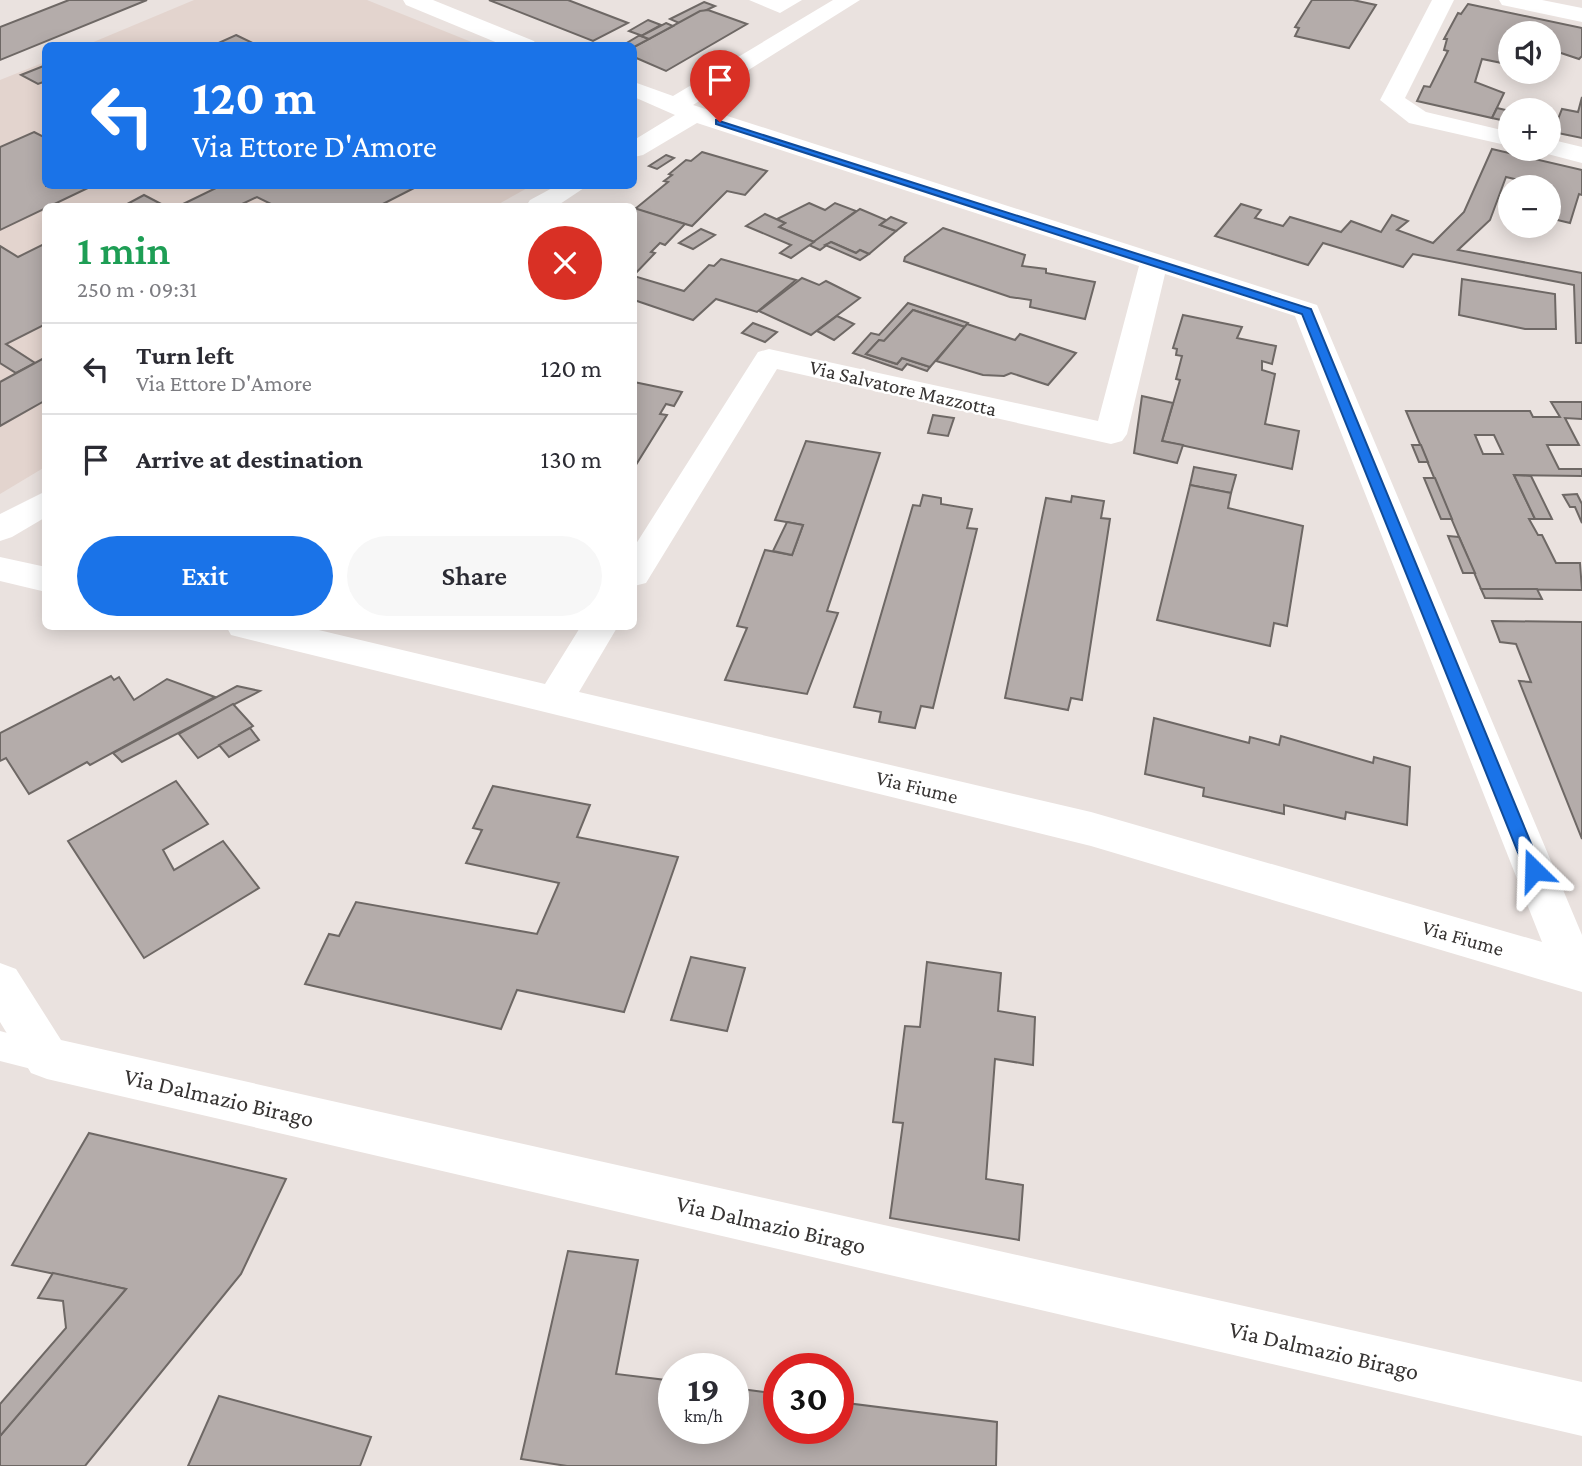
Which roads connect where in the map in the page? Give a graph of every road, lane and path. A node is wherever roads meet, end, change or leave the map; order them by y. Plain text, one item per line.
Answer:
1 (414, 0) edge
2 (757, 0) edge
3 (794, 0) edge
4 (849, 0) edge
5 (1443, 0) edge
6 (1510, 0) edge
7 (1582, 15) edge
8 (516, 42) edge
9 (637, 90) edge
10 (684, 110) junction
11 (1498, 136) edge
12 (637, 148) edge
13 (1561, 150) edge
14 (1582, 155) edge
15 (569, 189) edge
16 (544, 203) edge
17 (1154, 260) junction
18 (42, 504) edge
19 (0, 529) edge
20 (0, 569) edge
21 (637, 569) edge
22 (42, 579) edge
23 (261, 630) edge
24 (598, 630) edge
25 (555, 699) junction
26 (1578, 972) edge
27 (0, 983) edge
28 (0, 1046) edge
29 (47, 1058) junction
30 (1582, 1409) edge

1 - 8 street
2 - 3 lane
4 - 10 street
5 - 11 street
6 - 7 street
9 - 10 street
10 - 12 street
10 - 17 street
13 - 14 street
15 - 16 street
17 - 21 street, Via Salvatore Mazzotta
17 - 26 street
18 - 19 street
20 - 22 street
23 - 25 street, Via Fiume
24 - 25 street
25 - 26 street, Via Fiume
27 - 29 street
28 - 29 lane
29 - 30 street, Via Dalmazio Birago

